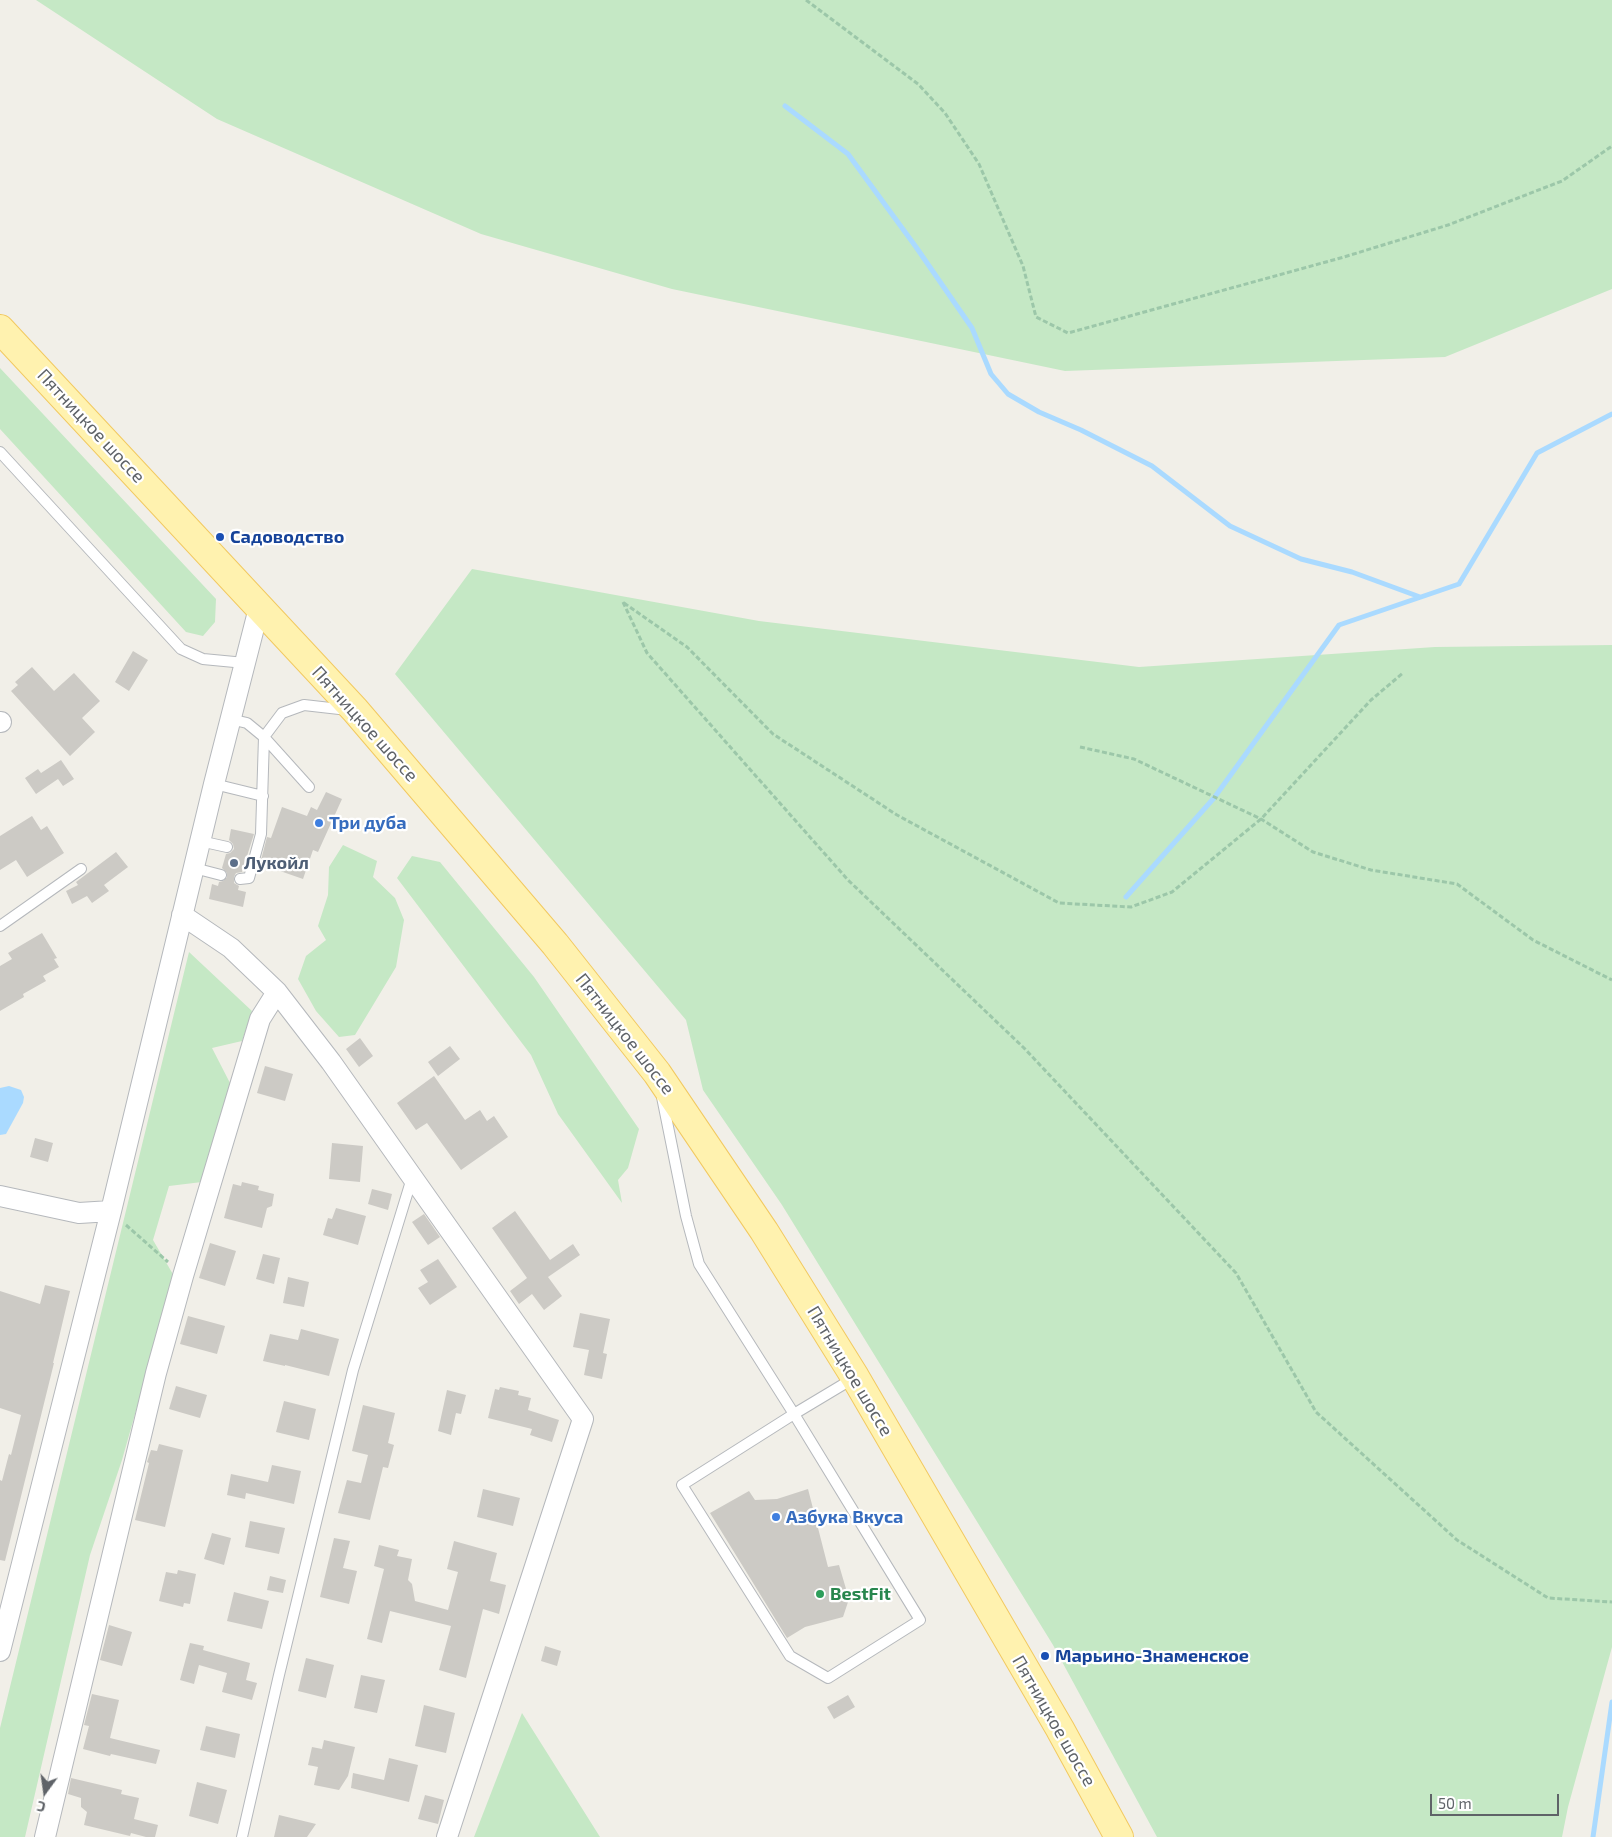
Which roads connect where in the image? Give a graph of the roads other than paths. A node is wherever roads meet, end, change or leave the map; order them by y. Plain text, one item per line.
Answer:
1 (0, 328) edge
2 (0, 452) edge
3 (259, 608) junction
4 (245, 663) junction
5 (355, 710) junction
6 (230, 719) junction
7 (264, 737) junction
8 (214, 784) junction
9 (309, 787) dead end
10 (263, 796) junction
11 (200, 841) junction
12 (227, 847) dead end
13 (194, 868) junction
14 (81, 869) dead end
15 (221, 875) dead end
16 (240, 880) dead end
17 (182, 916) junction
18 (0, 926) edge
19 (277, 992) junction
20 (657, 1073) junction
21 (412, 1178) junction
22 (0, 1196) edge
23 (111, 1211) junction
24 (855, 1377) junction
25 (794, 1414) junction
26 (0, 1651) edge
27 (45, 1837) edge
28 (242, 1837) edge
29 (447, 1837) edge
30 (1119, 1837) edge

1 - 3 main road, Пятницкое шоссе
2 - 4 lane
3 - 4 street
3 - 5 main road, Пятницкое шоссе
4 - 6 street
5 - 7 lane
5 - 20 main road, Пятницкое шоссе
6 - 7 lane
6 - 8 street
7 - 9 lane
7 - 10 lane
8 - 10 lane
8 - 11 street
10 - 16 lane
11 - 12 lane
11 - 13 street
13 - 15 lane
13 - 17 street
14 - 18 lane
17 - 19 street
17 - 23 street
19 - 21 street
19 - 27 street
20 - 24 main road, Пятницкое шоссе
20 - 25 lane
21 - 28 lane
21 - 29 street
22 - 23 street
23 - 26 street
24 - 25 lane
24 - 30 main road, Пятницкое шоссе
25 - 25 lane

